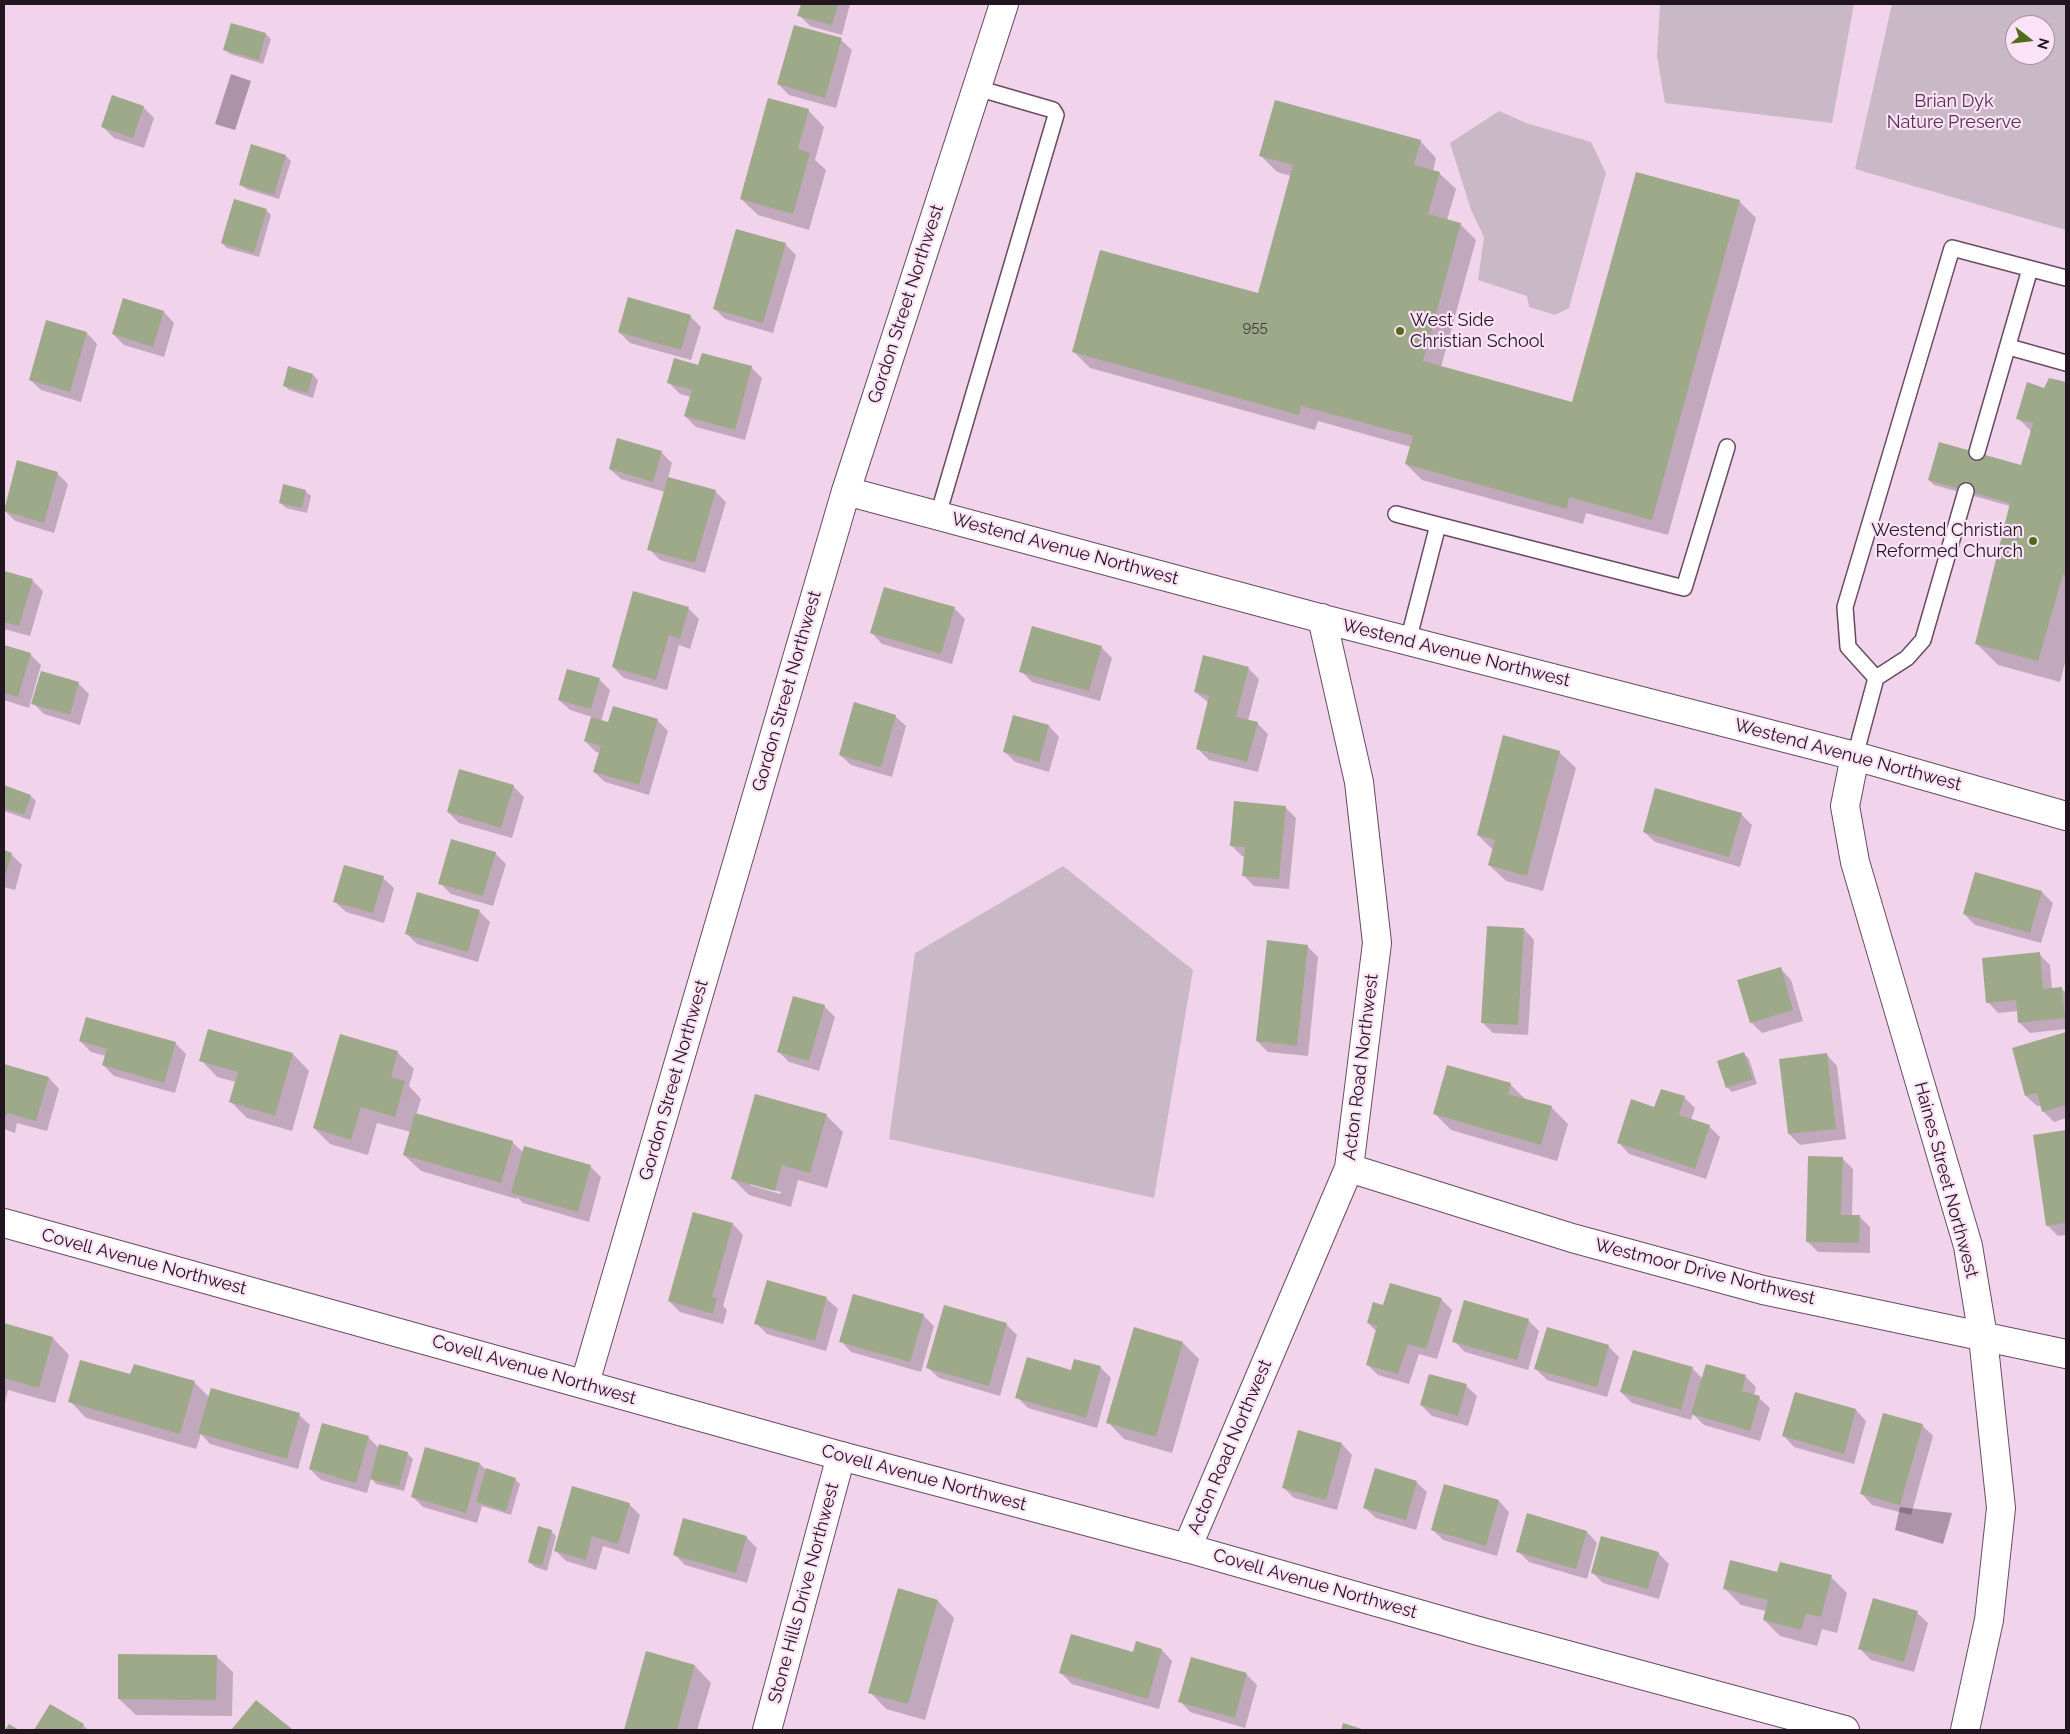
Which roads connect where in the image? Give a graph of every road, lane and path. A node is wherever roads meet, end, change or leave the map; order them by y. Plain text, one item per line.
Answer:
1 (1004, 4) edge
2 (977, 88) junction
3 (2030, 269) junction
4 (2066, 278) edge
5 (2008, 346) junction
6 (2066, 363) edge
7 (1727, 447) dead end
8 (1977, 452) dead end
9 (846, 491) junction
10 (1966, 491) dead end
11 (1396, 514) dead end
12 (938, 515) junction
13 (1438, 525) junction
14 (1322, 618) junction
15 (1408, 641) junction
16 (1876, 678) junction
17 (1855, 756) junction
18 (2066, 816) edge
19 (1349, 1168) junction
20 (4, 1223) edge
21 (1983, 1337) junction
22 (2066, 1354) edge
23 (585, 1384) junction
24 (841, 1456) junction
25 (1187, 1548) junction
26 (767, 1730) edge
27 (1845, 1730) edge
28 (1965, 1730) edge

1 - 2 street, Gordon Street Northwest
2 - 9 street, Gordon Street Northwest
2 - 12 lane
3 - 4 lane
3 - 5 lane
3 - 16 lane
5 - 6 lane
5 - 8 lane
7 - 13 lane
9 - 12 street, Westend Avenue Northwest
9 - 23 street, Gordon Street Northwest
10 - 16 lane
11 - 13 lane
12 - 14 street, Westend Avenue Northwest
13 - 15 lane
14 - 15 street, Westend Avenue Northwest
14 - 19 street, Acton Road Northwest
15 - 17 street, Westend Avenue Northwest
16 - 17 lane
17 - 18 street, Westend Avenue Northwest
17 - 21 street, Haines Street Northwest
19 - 21 street, Westmoor Drive Northwest
19 - 25 street, Acton Road Northwest
20 - 23 street, Covell Avenue Northwest
21 - 22 street, Westmoor Drive Northwest
21 - 28 street, Haines Street Northwest
23 - 24 street, Covell Avenue Northwest
24 - 25 street, Covell Avenue Northwest
24 - 26 street, Stone Hills Drive Northwest
25 - 27 street, Covell Avenue Northwest

